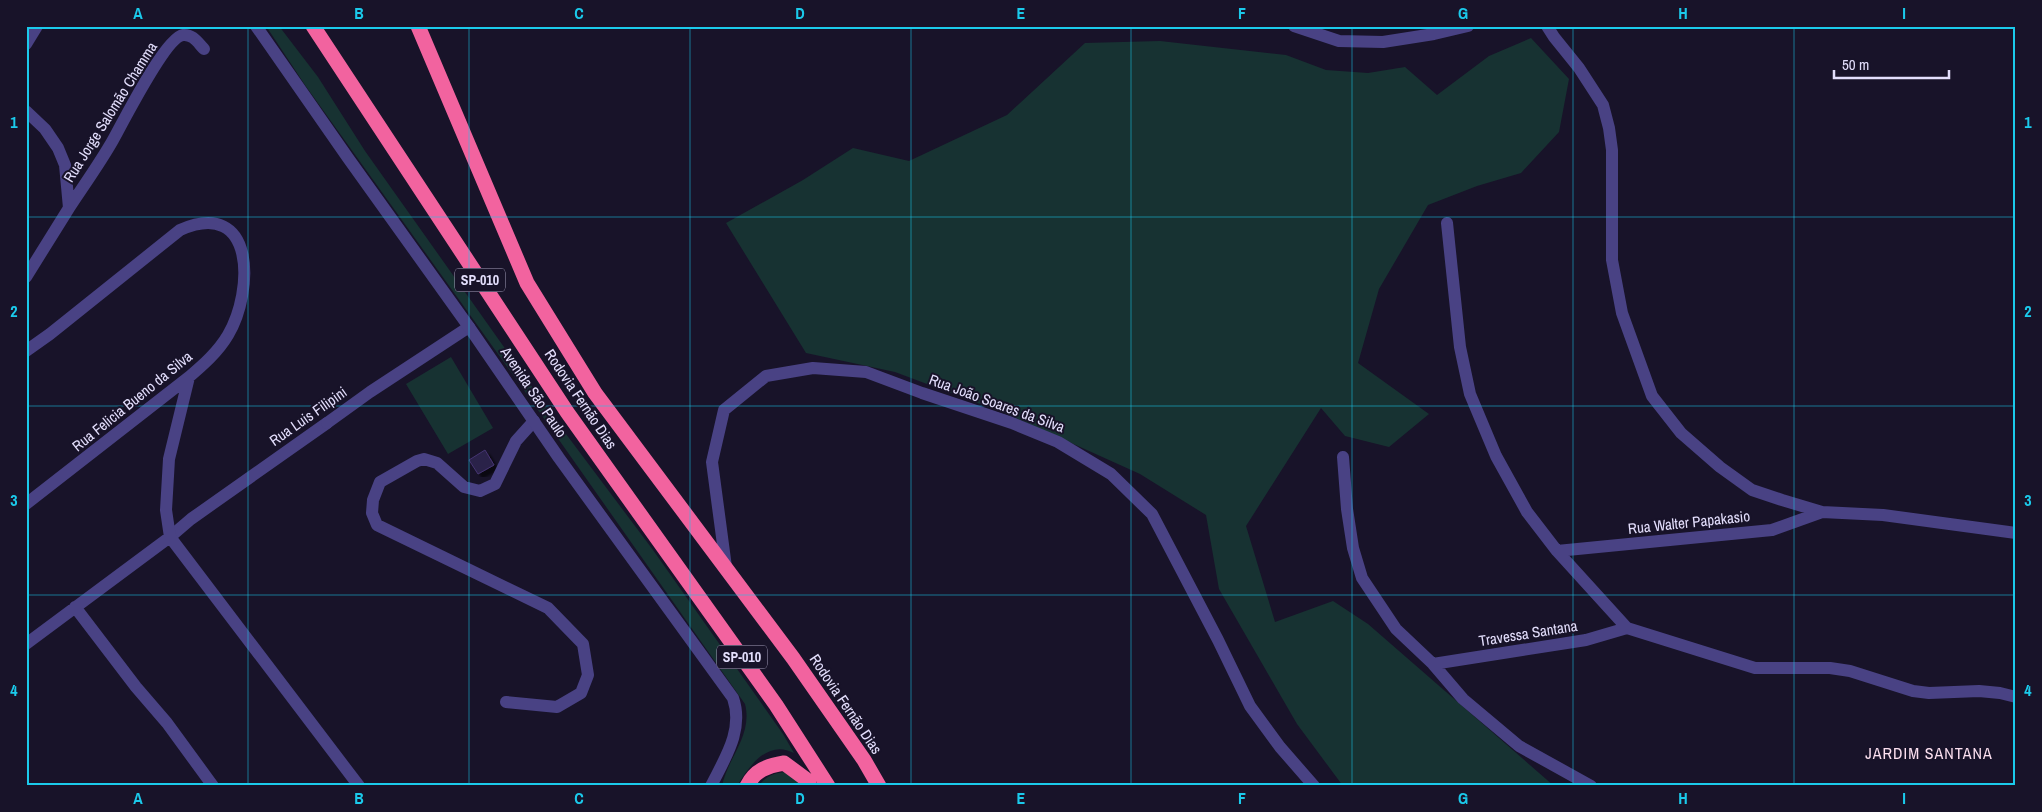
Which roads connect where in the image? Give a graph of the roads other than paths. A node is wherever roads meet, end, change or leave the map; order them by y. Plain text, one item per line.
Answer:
1 (38, 26) edge
2 (256, 26) edge
3 (313, 26) edge
4 (418, 26) edge
5 (1294, 26) edge
6 (1468, 26) edge
7 (1547, 26) edge
8 (26, 44) edge
9 (204, 49) dead end
10 (26, 111) edge
11 (69, 208) junction
12 (1447, 223) dead end
13 (26, 277) edge
14 (469, 327) junction
15 (26, 351) edge
16 (189, 377) junction
17 (534, 421) junction
18 (1343, 458) dead end
19 (26, 504) edge
20 (1822, 512) junction
21 (2016, 533) edge
22 (170, 537) junction
23 (1557, 550) junction
24 (726, 567) junction
25 (75, 607) junction
26 (1627, 628) junction
27 (26, 644) edge
28 (1433, 664) junction
29 (2016, 697) edge
30 (506, 702) dead end
31 (212, 786) edge
32 (359, 786) edge
33 (711, 786) edge
34 (747, 786) edge
35 (810, 786) edge
36 (828, 786) edge
37 (879, 786) edge
38 (1314, 786) edge
39 (1590, 786) edge

1 - 8 street
2 - 14 street, Avenida São Paulo
3 - 36 highway, Rodovia Fernão Dias / SP-010
4 - 24 highway, Rodovia Fernão Dias / SP-010
5 - 6 street
7 - 20 street
9 - 11 street, Rua Jorge Salomão Chamma
10 - 11 street, Rua Jorge Salomão Chamma
11 - 13 street, Rua Jorge Salomão Chamma
12 - 23 street
14 - 17 street, Avenida São Paulo
14 - 22 street, Rua Luis Filipini
15 - 16 street, Rua Felicia Bueno da Silva
16 - 19 street, Rua Felicia Bueno da Silva
16 - 22 street
17 - 30 street
17 - 33 street, Avenida São Paulo
18 - 28 street
20 - 21 street
20 - 23 street, Rua Walter Papakasio
22 - 25 street, Rua Luis Filipini
22 - 32 street
23 - 26 street
24 - 37 highway, Rodovia Fernão Dias / SP-010
24 - 38 street, Rua João Soares da Silva
25 - 27 street, Rua Luis Filipini
25 - 31 street
26 - 28 street, Travessa Santana
26 - 29 street
28 - 39 street
34 - 35 highway

